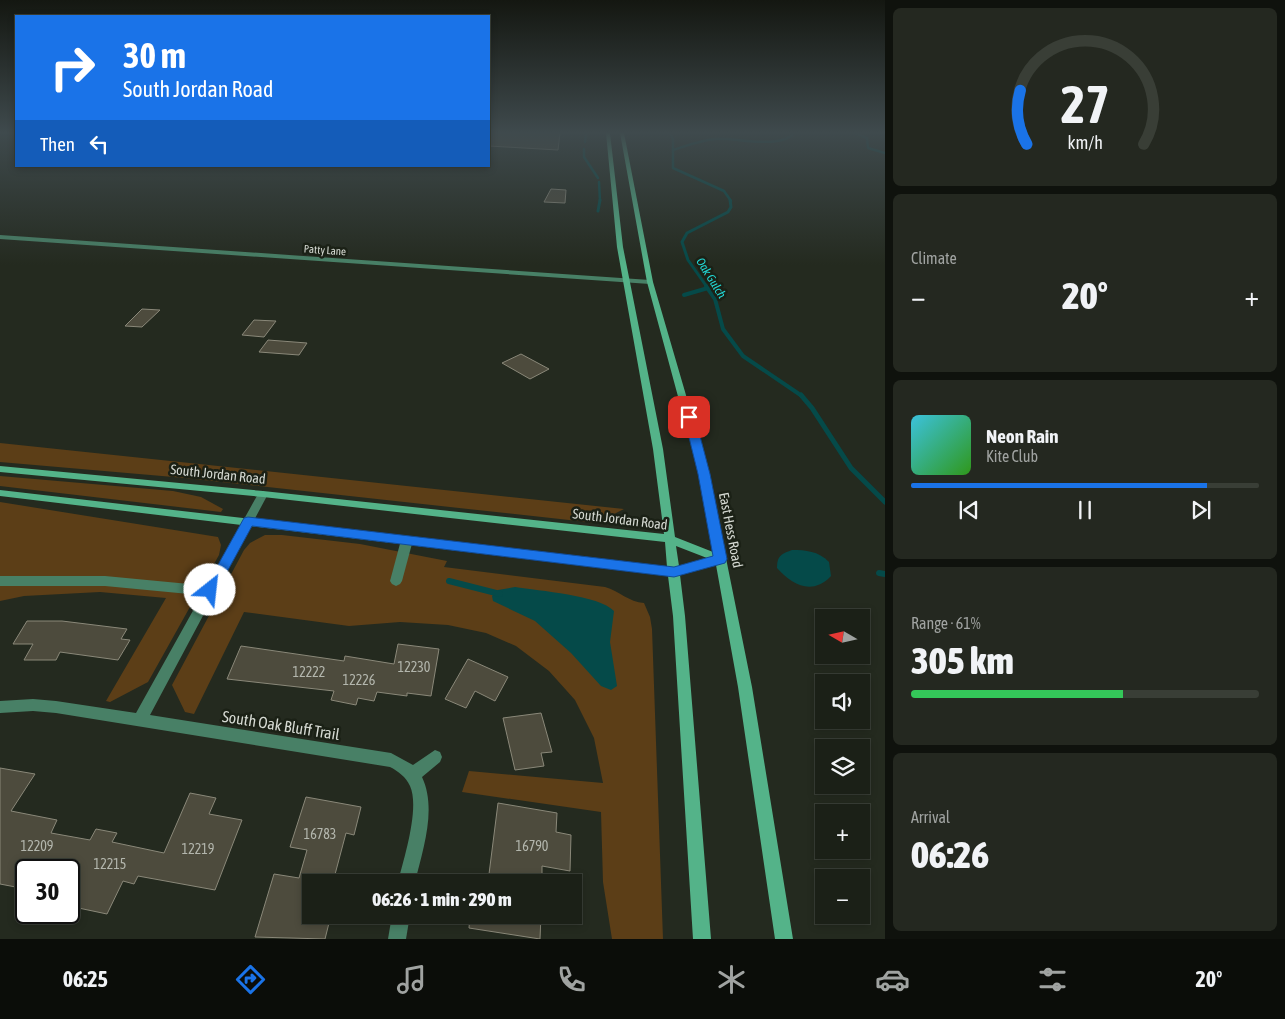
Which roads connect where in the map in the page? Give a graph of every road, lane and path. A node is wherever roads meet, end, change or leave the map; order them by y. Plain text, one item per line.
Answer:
1 (613, 177) edge
2 (630, 177) edge
3 (0, 238) edge
4 (626, 281) junction
5 (650, 282) junction
6 (0, 469) edge
7 (0, 493) edge
8 (263, 494) junction
9 (248, 522) junction
10 (670, 539) junction
11 (407, 540) junction
12 (720, 559) junction
13 (674, 572) junction
14 (0, 581) edge
15 (396, 581) dead end
16 (210, 590) junction
17 (0, 706) edge
18 (140, 720) junction
19 (435, 757) dead end
20 (412, 775) junction
21 (408, 874) edge
22 (400, 924) edge
23 (397, 939) edge
24 (702, 939) edge
25 (784, 939) edge

1 - 4 main road
2 - 5 main road, East Hess Road
3 - 4 street, Patty Lane
4 - 5 street, Patty Lane
4 - 10 main road
5 - 12 main road, East Hess Road
6 - 8 main road, South Jordan Road
7 - 9 main road
8 - 9 street
8 - 10 main road, South Jordan Road
9 - 11 main road
9 - 16 street
10 - 12 main road, South Jordan Road
10 - 13 main road
11 - 13 main road
11 - 15 street
12 - 13 main road
12 - 25 main road, East Hess Road
13 - 24 main road
14 - 16 street
16 - 18 street
17 - 18 street, South Oak Bluff Trail
18 - 20 street, South Oak Bluff Trail
19 - 20 street
20 - 21 street
22 - 23 street

